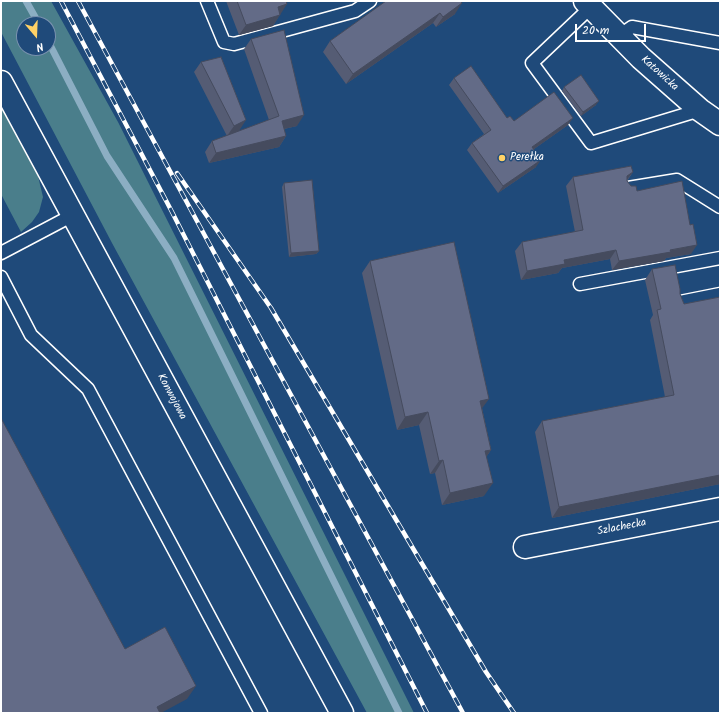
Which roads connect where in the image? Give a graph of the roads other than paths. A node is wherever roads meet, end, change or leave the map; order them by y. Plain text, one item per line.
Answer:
1 (208, 1) edge
2 (370, 1) edge
3 (588, 4) edge
4 (619, 36) junction
5 (720, 43) edge
6 (1, 82) edge
7 (700, 110) junction
8 (720, 124) edge
9 (628, 188) edge
10 (720, 207) edge
11 (73, 215) junction
12 (1, 253) edge
13 (720, 258) edge
14 (1, 277) edge
15 (580, 284) dead end
16 (720, 294) edge
17 (680, 302) edge
18 (720, 509) edge
19 (525, 547) dead end
20 (261, 713) edge
21 (342, 713) edge

1 - 2 lane
3 - 4 street, Katowicka
3 - 7 lane
4 - 5 lane
4 - 7 street, Katowicka
6 - 11 street, Konwojowa
7 - 8 street, Katowicka
9 - 10 lane
11 - 12 lane
11 - 21 street, Konwojowa
13 - 15 lane
14 - 20 lane
16 - 17 lane
18 - 19 street, Szlachecka

